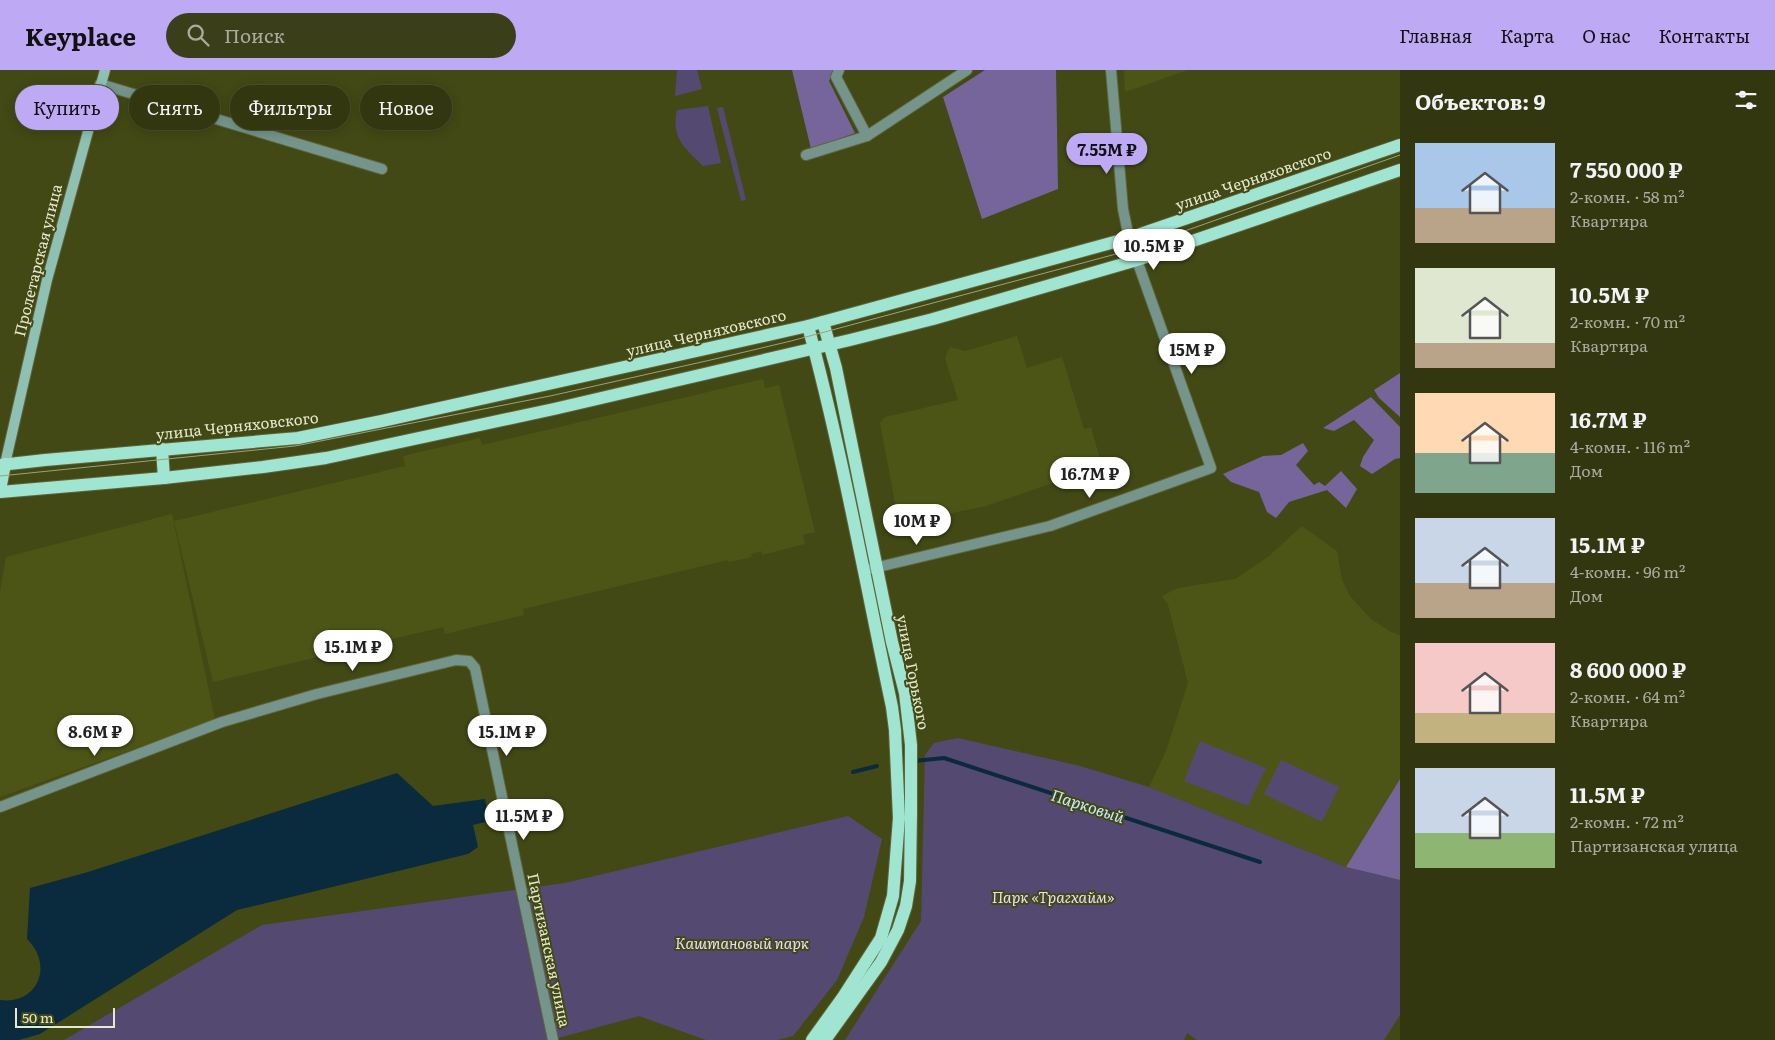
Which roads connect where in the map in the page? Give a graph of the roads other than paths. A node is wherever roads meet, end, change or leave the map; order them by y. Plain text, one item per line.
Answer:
1 (105, 70) edge
2 (967, 70) edge
3 (1111, 70) edge
4 (838, 74) edge
5 (100, 84) junction
6 (867, 136) junction
7 (1400, 145) edge
8 (806, 155) dead end
9 (382, 169) dead end
10 (1400, 170) edge
11 (1129, 238) junction
12 (1137, 260) junction
13 (823, 322) junction
14 (808, 326) junction
15 (829, 344) junction
16 (814, 348) junction
17 (162, 449) junction
18 (2, 465) edge
19 (164, 478) junction
20 (0, 491) edge
21 (877, 567) junction
22 (864, 570) junction
23 (1, 806) edge
24 (827, 1039) edge
25 (553, 1040) edge
26 (812, 1040) edge

1 - 5 main road, Пролетарская улица
2 - 6 street
3 - 11 street
4 - 6 street
5 - 9 street
5 - 18 main road, Пролетарская улица
6 - 8 street
7 - 11 main road, улица Черняховского
10 - 12 main road
11 - 12 street
11 - 13 main road, улица Черняховского
12 - 15 main road
12 - 21 street
13 - 14 main road, улица Черняховского
13 - 15 main road, улица Горького
14 - 16 main road, улица Горького
14 - 17 main road, улица Черняховского
15 - 16 main road
15 - 21 main road, улица Горького
16 - 19 main road
16 - 22 main road, улица Горького
17 - 18 main road, улица Черняховского
17 - 19 main road
18 - 20 main road, Пролетарская улица
19 - 20 main road
21 - 22 street
21 - 24 main road, улица Горького
22 - 26 main road, улица Горького
23 - 25 street, Партизанская улица

